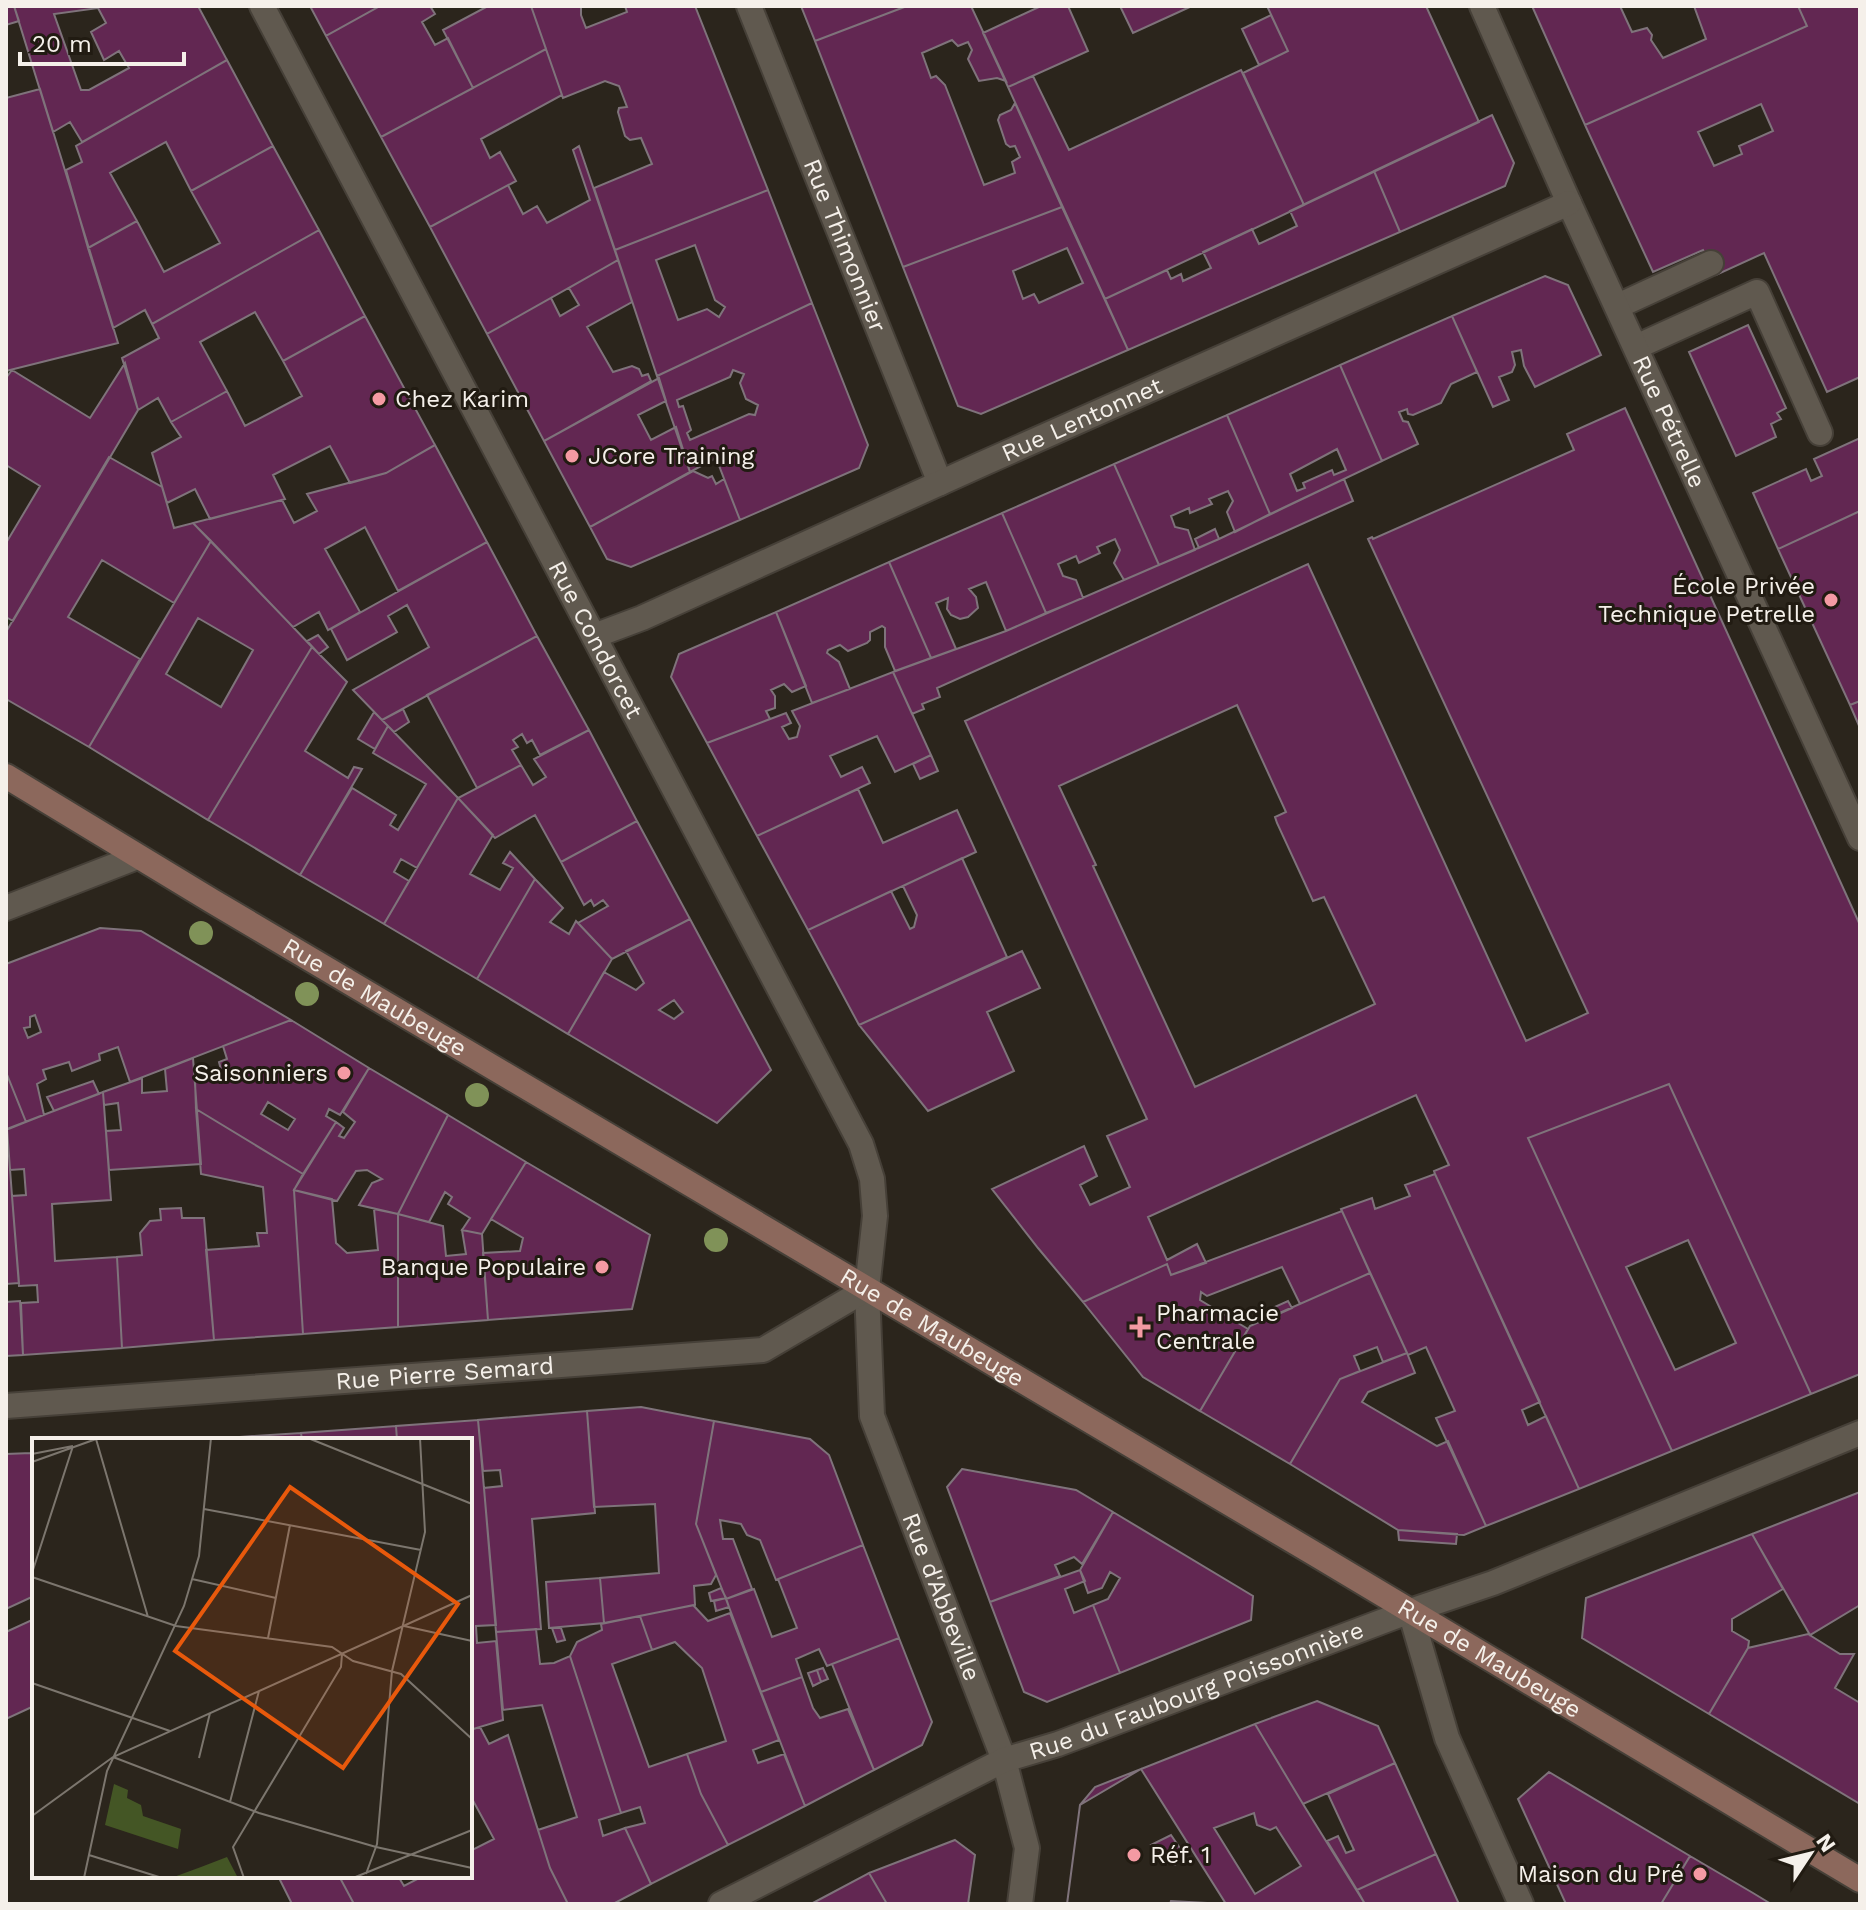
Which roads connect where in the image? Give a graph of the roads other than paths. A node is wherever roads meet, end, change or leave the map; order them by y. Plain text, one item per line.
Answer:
1 (262, 6) edge
2 (749, 6) edge
3 (1482, 6) edge
4 (1569, 203) junction
5 (1711, 263) dead end
6 (1618, 306) junction
7 (1636, 347) junction
8 (1820, 433) dead end
9 (940, 483) junction
10 (594, 636) junction
11 (6, 776) edge
12 (1860, 838) edge
13 (137, 857) junction
14 (6, 908) edge
15 (867, 1289) junction
16 (6, 1406) edge
17 (1860, 1433) edge
18 (1410, 1611) junction
19 (1004, 1760) junction
20 (1860, 1880) edge
21 (721, 1904) edge
22 (1020, 1904) edge
23 (1521, 1904) edge

1 - 10 street, Rue Condorcet
2 - 9 street, Rue Thimonnier
3 - 4 street, Rue Pétrelle
4 - 6 street, Rue Pétrelle
4 - 9 street, Rue Lentonnet
5 - 6 street
6 - 7 street, Rue Pétrelle
7 - 8 street
7 - 12 street, Rue Pétrelle
9 - 10 street, Rue Lentonnet
10 - 15 street, Rue Condorcet
11 - 13 main road, Rue de Maubeuge
13 - 14 street
13 - 15 main road, Rue de Maubeuge
15 - 16 street, Rue Pierre Semard
15 - 18 main road, Rue de Maubeuge
15 - 19 street, Rue d'Abbeville
17 - 18 street, Rue du Faubourg Poissonnière
18 - 19 street, Rue du Faubourg Poissonnière
18 - 20 main road, Rue de Maubeuge
18 - 23 street
19 - 21 street, Rue du Faubourg Poissonnière
19 - 22 street, Rue d'Abbeville

